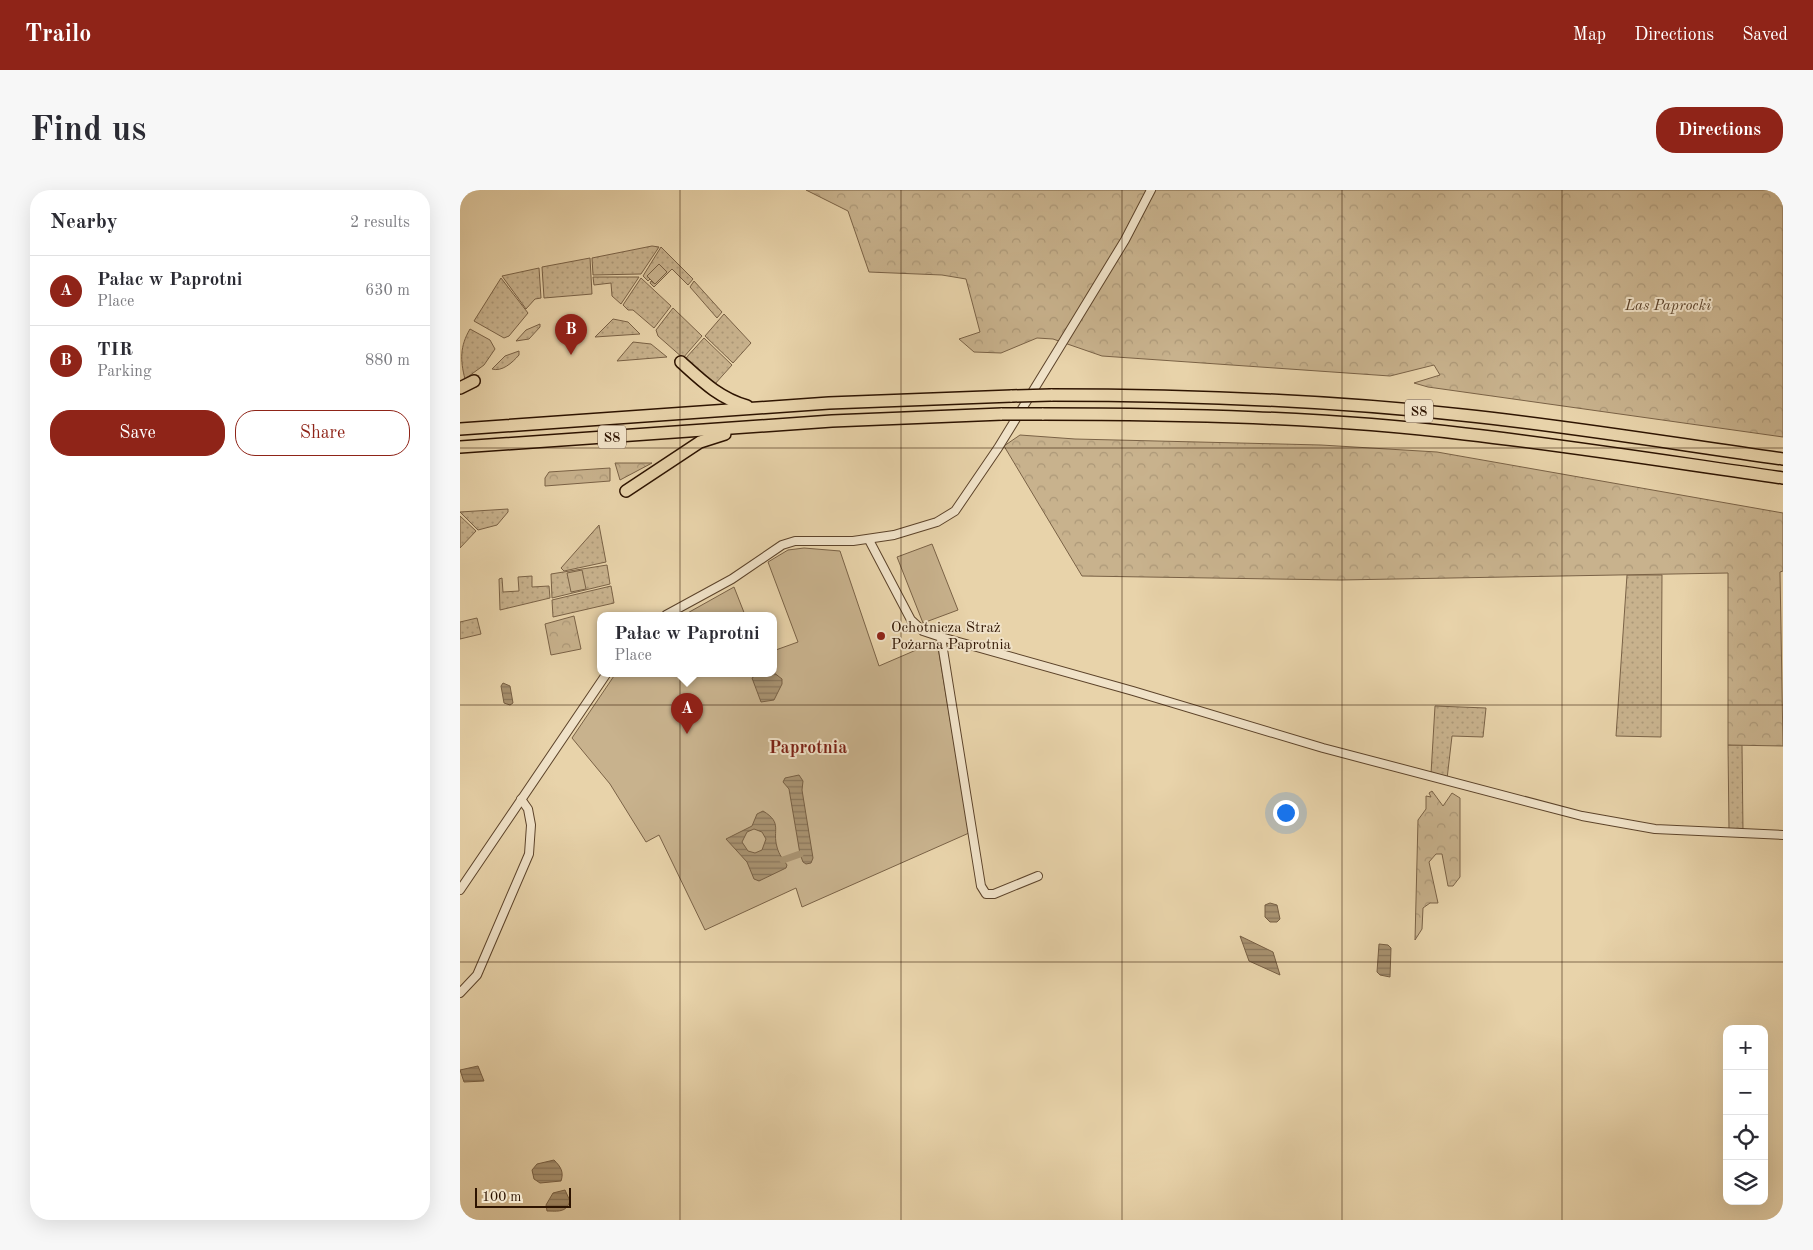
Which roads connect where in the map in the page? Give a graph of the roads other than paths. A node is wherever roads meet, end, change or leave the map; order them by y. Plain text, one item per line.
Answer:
1 (1152, 190) edge
2 (681, 362) dead end
3 (474, 381) dead end
4 (460, 388) edge
5 (756, 408) junction
6 (763, 426) junction
7 (460, 429) edge
8 (460, 448) edge
9 (1783, 459) edge
10 (1783, 478) edge
11 (626, 491) dead end
12 (869, 540) junction
13 (672, 612) edge
14 (941, 637) junction
15 (604, 677) edge
16 (521, 799) junction
17 (1783, 835) edge
18 (1038, 876) dead end
19 (460, 890) edge
20 (460, 993) edge

1 - 12 street
2 - 5 highway
3 - 4 highway
5 - 7 highway, S8
5 - 9 highway, S8, bridge
6 - 8 highway, S8
6 - 10 highway, S8, bridge
6 - 11 highway
12 - 13 street
12 - 14 street
14 - 17 street
14 - 18 street
15 - 16 street
16 - 19 street
16 - 20 street

